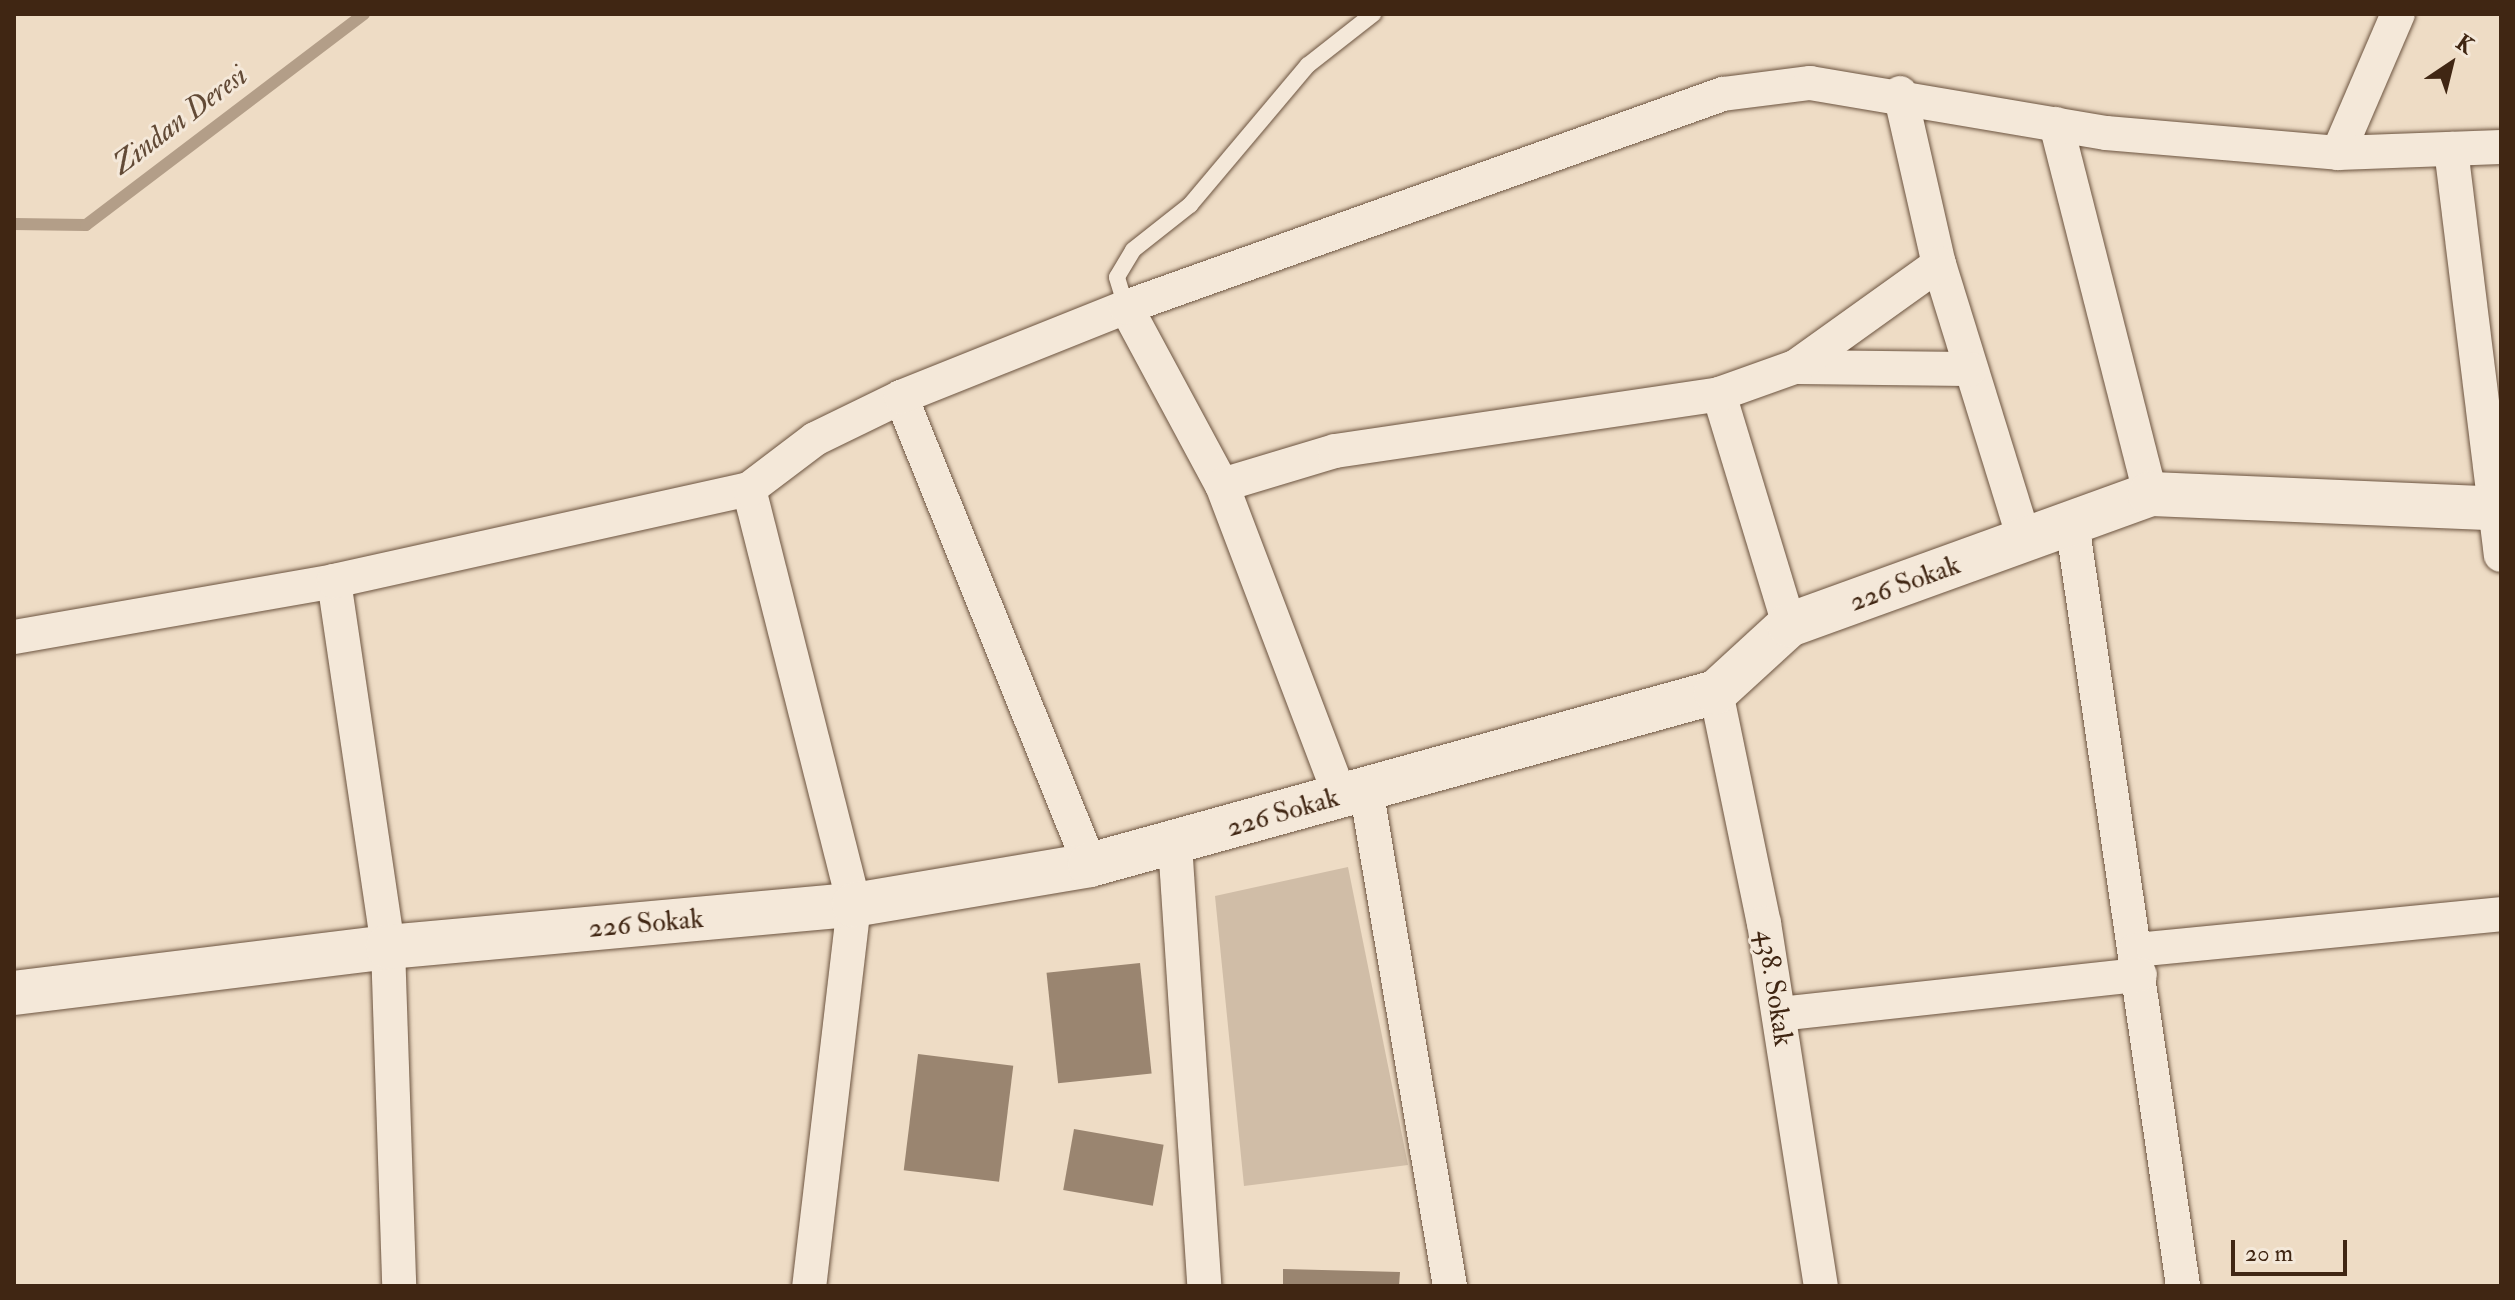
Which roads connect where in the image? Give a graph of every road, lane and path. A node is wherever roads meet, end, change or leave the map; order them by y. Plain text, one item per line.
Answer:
1 (1373, 14) edge
2 (2398, 14) edge
3 (1900, 93) junction
4 (2056, 124) junction
5 (2501, 147) edge
6 (2451, 149) junction
7 (2338, 153) junction
8 (1939, 264) junction
9 (1126, 307) junction
10 (1795, 367) junction
11 (1970, 369) junction
12 (1719, 394) junction
13 (901, 397) junction
14 (1222, 485) junction
15 (749, 489) junction
16 (2150, 494) junction
17 (2498, 508) edge
18 (2072, 523) junction
19 (2025, 541) junction
20 (2501, 555) edge
21 (334, 581) junction
22 (1789, 625) junction
23 (14, 637) edge
24 (1716, 692) junction
25 (1353, 792) junction
26 (1175, 844) junction
27 (1090, 865) junction
28 (854, 905) junction
29 (2501, 914) edge
30 (388, 947) junction
31 (2138, 962) junction
32 (14, 993) edge
33 (1779, 1014) junction
34 (405, 1285) edge
35 (809, 1286) edge
36 (1204, 1286) edge
37 (1450, 1286) edge
38 (1821, 1286) edge
39 (2183, 1286) edge

1 - 9 lane
2 - 7 street
3 - 4 street
3 - 8 street
3 - 9 street
4 - 7 street
4 - 16 street
5 - 6 street
6 - 7 street
6 - 17 street
8 - 10 street
8 - 11 street
9 - 13 street
9 - 14 street
10 - 11 street
10 - 12 street
11 - 19 street
12 - 14 street
12 - 22 street
13 - 15 street
13 - 27 street
14 - 25 street
15 - 21 street
15 - 28 street
16 - 17 street, 226 Sokak
16 - 18 street, 226 Sokak
17 - 20 street
18 - 19 street, 226 Sokak
18 - 31 street
19 - 22 street, 226 Sokak
21 - 23 street
21 - 30 street
22 - 24 street, 226 Sokak
24 - 25 street, 226 Sokak
24 - 33 street, 438. Sokak
25 - 26 street, 226 Sokak
25 - 37 street
26 - 27 street, 226 Sokak
26 - 36 street
27 - 28 street, 226 Sokak
28 - 30 street, 226 Sokak
28 - 35 street
29 - 31 street
30 - 32 street, 226 Sokak
30 - 34 street
31 - 33 street
31 - 39 street
33 - 38 street, 438. Sokak

